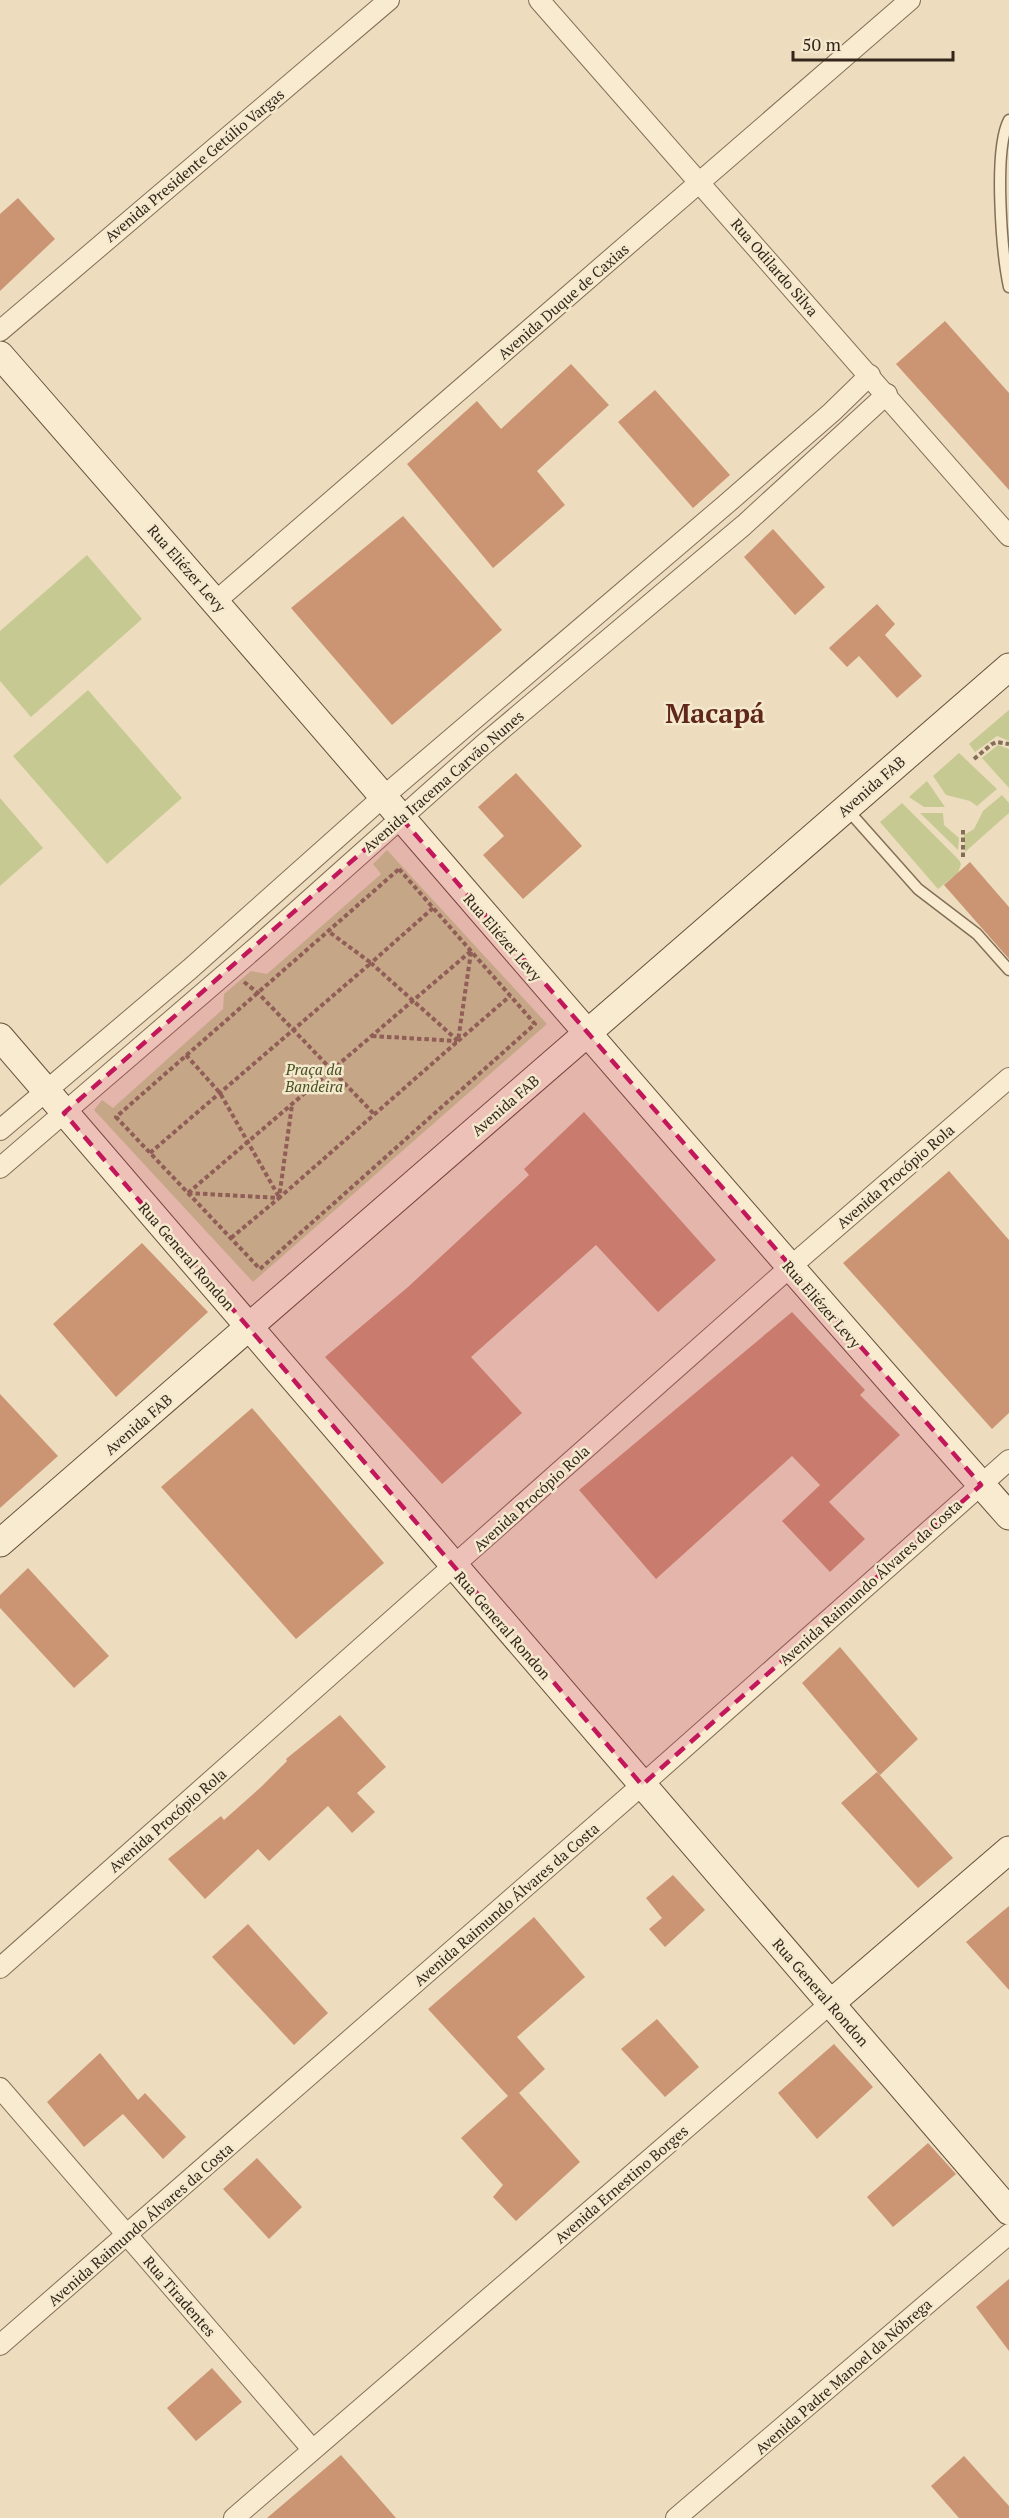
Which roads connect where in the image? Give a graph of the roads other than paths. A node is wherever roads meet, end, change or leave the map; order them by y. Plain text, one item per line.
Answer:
1 (389, 0) edge
2 (540, 0) edge
3 (910, 0) edge
4 (1009, 120) edge
5 (701, 182) junction
6 (1009, 287) edge
7 (0, 331) edge
8 (0, 355) edge
9 (870, 375) junction
10 (886, 394) junction
11 (1009, 536) edge
12 (216, 602) junction
13 (1009, 667) edge
14 (383, 797) junction
15 (846, 808) junction
16 (401, 818) junction
17 (242, 922) junction
18 (260, 944) junction
19 (190, 969) junction
20 (1009, 970) edge
21 (208, 989) junction
22 (587, 1034) junction
23 (0, 1037) edge
24 (1009, 1078) edge
25 (46, 1091) junction
26 (64, 1113) junction
27 (0, 1130) edge
28 (0, 1168) edge
29 (789, 1268) junction
30 (248, 1328) junction
31 (1009, 1460) edge
32 (981, 1485) junction
33 (1009, 1516) edge
34 (0, 1544) edge
35 (454, 1567) junction
36 (642, 1785) junction
37 (1009, 1850) edge
38 (0, 1968) edge
39 (831, 2003) junction
40 (0, 2088) edge
41 (1009, 2211) edge
42 (128, 2234) junction
43 (1009, 2234) edge
44 (0, 2345) edge
45 (312, 2449) junction
46 (234, 2518) edge
47 (676, 2518) edge

1 - 7 street, Avenida Presidente Getúlio Vargas
2 - 5 street, Rua Odilardo Silva
3 - 5 street, Avenida Duque de Caxias
4 - 6 lane
5 - 9 street, Rua Odilardo Silva
5 - 12 street, Avenida Duque de Caxias
8 - 12 main road, Rua Eliézer Levy
9 - 10 street, Rua Odilardo Silva
9 - 14 street, Avenida Iracema Carvão Nunes
10 - 11 street, Rua Odilardo Silva
10 - 16 street, Avenida Iracema Carvão Nunes
12 - 14 main road, Rua Eliézer Levy
13 - 15 main road, Avenida FAB
14 - 16 main road, Rua Eliézer Levy
14 - 17 street, Avenida Iracema Carvão Nunes
15 - 20 lane
15 - 22 main road, Avenida FAB
16 - 18 street, Avenida Iracema Carvão Nunes
16 - 22 main road, Rua Eliézer Levy
17 - 18 street
17 - 19 street, Avenida Iracema Carvão Nunes
18 - 21 street, Avenida Iracema Carvão Nunes
19 - 21 street
19 - 25 street, Avenida Iracema Carvão Nunes
21 - 26 street, Avenida Iracema Carvão Nunes
22 - 29 main road, Rua Eliézer Levy
22 - 30 main road, Avenida FAB
23 - 25 main road, Rua General Rondon
24 - 29 street, Avenida Procópio Rola
25 - 26 main road, Rua General Rondon
25 - 27 street, Avenida Iracema Carvão Nunes
26 - 28 street, Avenida Iracema Carvão Nunes
26 - 30 main road, Rua General Rondon
29 - 32 main road, Rua Eliézer Levy
29 - 35 street, Avenida Procópio Rola
30 - 34 main road, Avenida FAB
30 - 35 main road, Rua General Rondon
31 - 32 street, Avenida Raimundo Álvares da Costa
32 - 33 main road, Rua Eliézer Levy
32 - 36 street, Avenida Raimundo Álvares da Costa
35 - 36 main road, Rua General Rondon
35 - 38 street, Avenida Procópio Rola
36 - 39 main road, Rua General Rondon
36 - 42 street, Avenida Raimundo Álvares da Costa
37 - 39 main road, Avenida Ernestino Borges
39 - 41 main road, Rua General Rondon
39 - 45 street, Avenida Ernestino Borges
40 - 42 street, Rua Tiradentes
42 - 44 street, Avenida Raimundo Álvares da Costa
42 - 45 street, Rua Tiradentes
43 - 47 street, Avenida Padre Manoel da Nóbrega
45 - 46 street, Avenida Ernestino Borges

